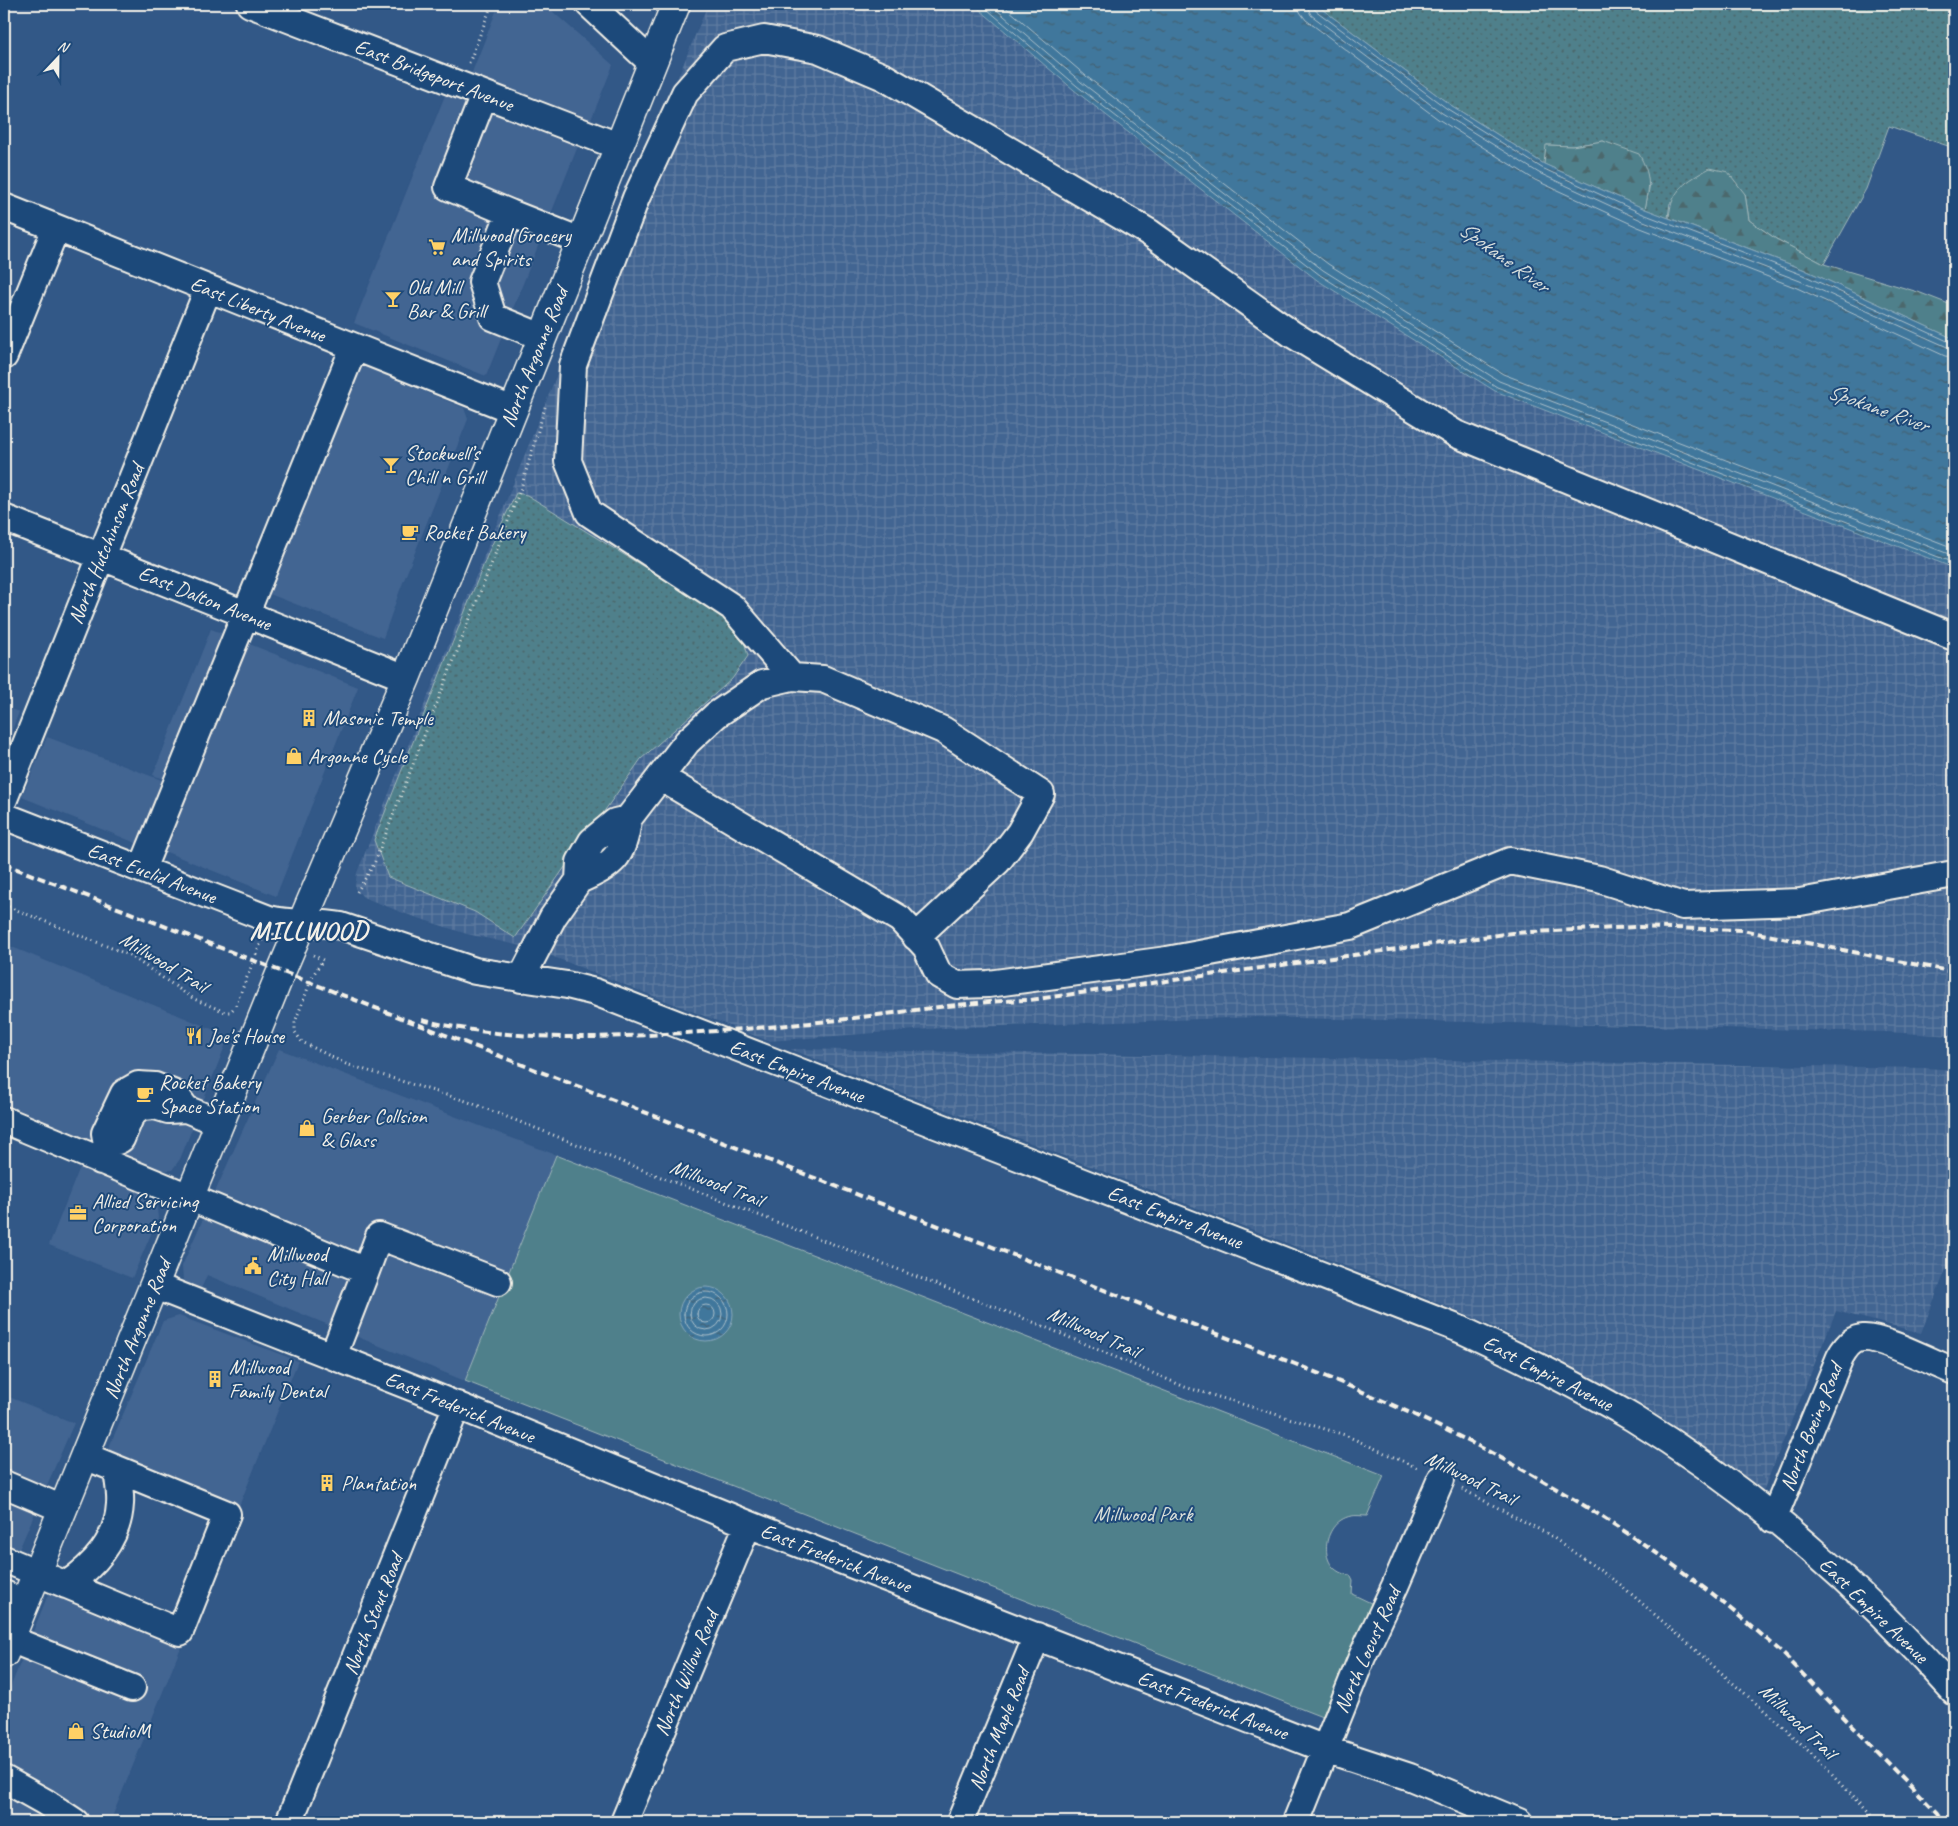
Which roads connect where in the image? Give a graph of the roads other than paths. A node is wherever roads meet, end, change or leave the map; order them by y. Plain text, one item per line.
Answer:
1 (250, 4) edge
2 (589, 4) edge
3 (676, 4) edge
4 (652, 63) junction
5 (484, 96) junction
6 (618, 146) junction
7 (4, 207) edge
8 (510, 213) junction
9 (56, 228) junction
10 (581, 241) junction
11 (208, 289) junction
12 (542, 337) junction
13 (354, 347) junction
14 (4, 356) edge
15 (513, 410) junction
16 (4, 518) edge
17 (101, 556) junction
18 (246, 614) junction
19 (1954, 637) edge
20 (792, 677) junction
21 (406, 678) junction
22 (660, 777) junction
23 (4, 799) edge
24 (4, 816) edge
25 (142, 869) junction
26 (1954, 874) edge
27 (303, 923) junction
28 (916, 936) junction
29 (521, 979) junction
30 (4, 1120) edge
31 (220, 1123) junction
32 (104, 1153) junction
33 (190, 1198) junction
34 (366, 1271) junction
35 (498, 1282) dead end
36 (155, 1286) junction
37 (333, 1356) junction
38 (1954, 1372) edge
39 (457, 1405) junction
40 (85, 1456) junction
41 (117, 1469) junction
42 (1441, 1479) road end
43 (4, 1484) edge
44 (63, 1509) junction
45 (1773, 1520) junction
46 (748, 1524) junction
47 (4, 1559) edge
48 (37, 1573) junction
49 (66, 1585) junction
50 (14, 1599) edge
51 (1037, 1636) junction
52 (7, 1647) edge
53 (132, 1688) dead end
54 (1954, 1691) edge
55 (1325, 1749) junction
56 (4, 1779) edge
57 (74, 1822) edge
58 (289, 1822) edge
59 (624, 1822) edge
60 (960, 1822) edge
61 (1296, 1822) edge
62 (1520, 1822) edge

1 - 5 street, East Bridgeport Avenue
2 - 4 street
3 - 4 main road, North Argonne Road
4 - 6 main road, North Argonne Road
5 - 6 street, East Bridgeport Avenue
5 - 8 street
6 - 10 main road, North Argonne Road
7 - 9 street, East Liberty Avenue
8 - 10 street
8 - 12 street
9 - 11 street, East Liberty Avenue
9 - 14 street
10 - 12 main road, North Argonne Road
11 - 13 street, East Liberty Avenue
11 - 17 street, North Hutchinson Road
12 - 15 main road, North Argonne Road
13 - 15 street, East Liberty Avenue
13 - 18 street
15 - 21 main road, North Argonne Road
16 - 17 street, East Dalton Avenue
17 - 18 street, East Dalton Avenue
17 - 23 street, North Hutchinson Road
18 - 21 street, East Dalton Avenue
18 - 25 street
19 - 20 street
20 - 22 street
20 - 28 street
21 - 27 main road, North Argonne Road
22 - 28 street
22 - 29 street
24 - 25 street, East Euclid Avenue
25 - 27 street, East Euclid Avenue
26 - 28 street
27 - 29 street, East Empire Avenue
27 - 31 main road, North Argonne Road
29 - 45 street, East Empire Avenue
30 - 32 street
31 - 32 street
31 - 33 main road, North Argonne Road
32 - 33 street
33 - 34 street
33 - 36 main road, North Argonne Road
34 - 35 street
34 - 37 street
36 - 37 street, East Frederick Avenue
36 - 40 main road, North Argonne Road
37 - 39 street, East Frederick Avenue
38 - 45 street, North Boeing Road
39 - 46 street, East Frederick Avenue
39 - 58 street, North Stout Road
40 - 41 street
40 - 44 main road, North Argonne Road
41 - 49 street
41 - 49 street
42 - 55 street, North Locust Road
43 - 44 street
44 - 48 main road, North Argonne Road
45 - 54 street, East Empire Avenue
46 - 51 street, East Frederick Avenue
46 - 59 street, North Willow Road
47 - 48 street
48 - 49 street
48 - 50 main road, North Argonne Road
50 - 52 main road, North Argonne Road
51 - 55 street, East Frederick Avenue
51 - 60 street, North Maple Road
52 - 53 street
55 - 61 street, North Locust Road
55 - 62 street, East Frederick Avenue
56 - 57 street

